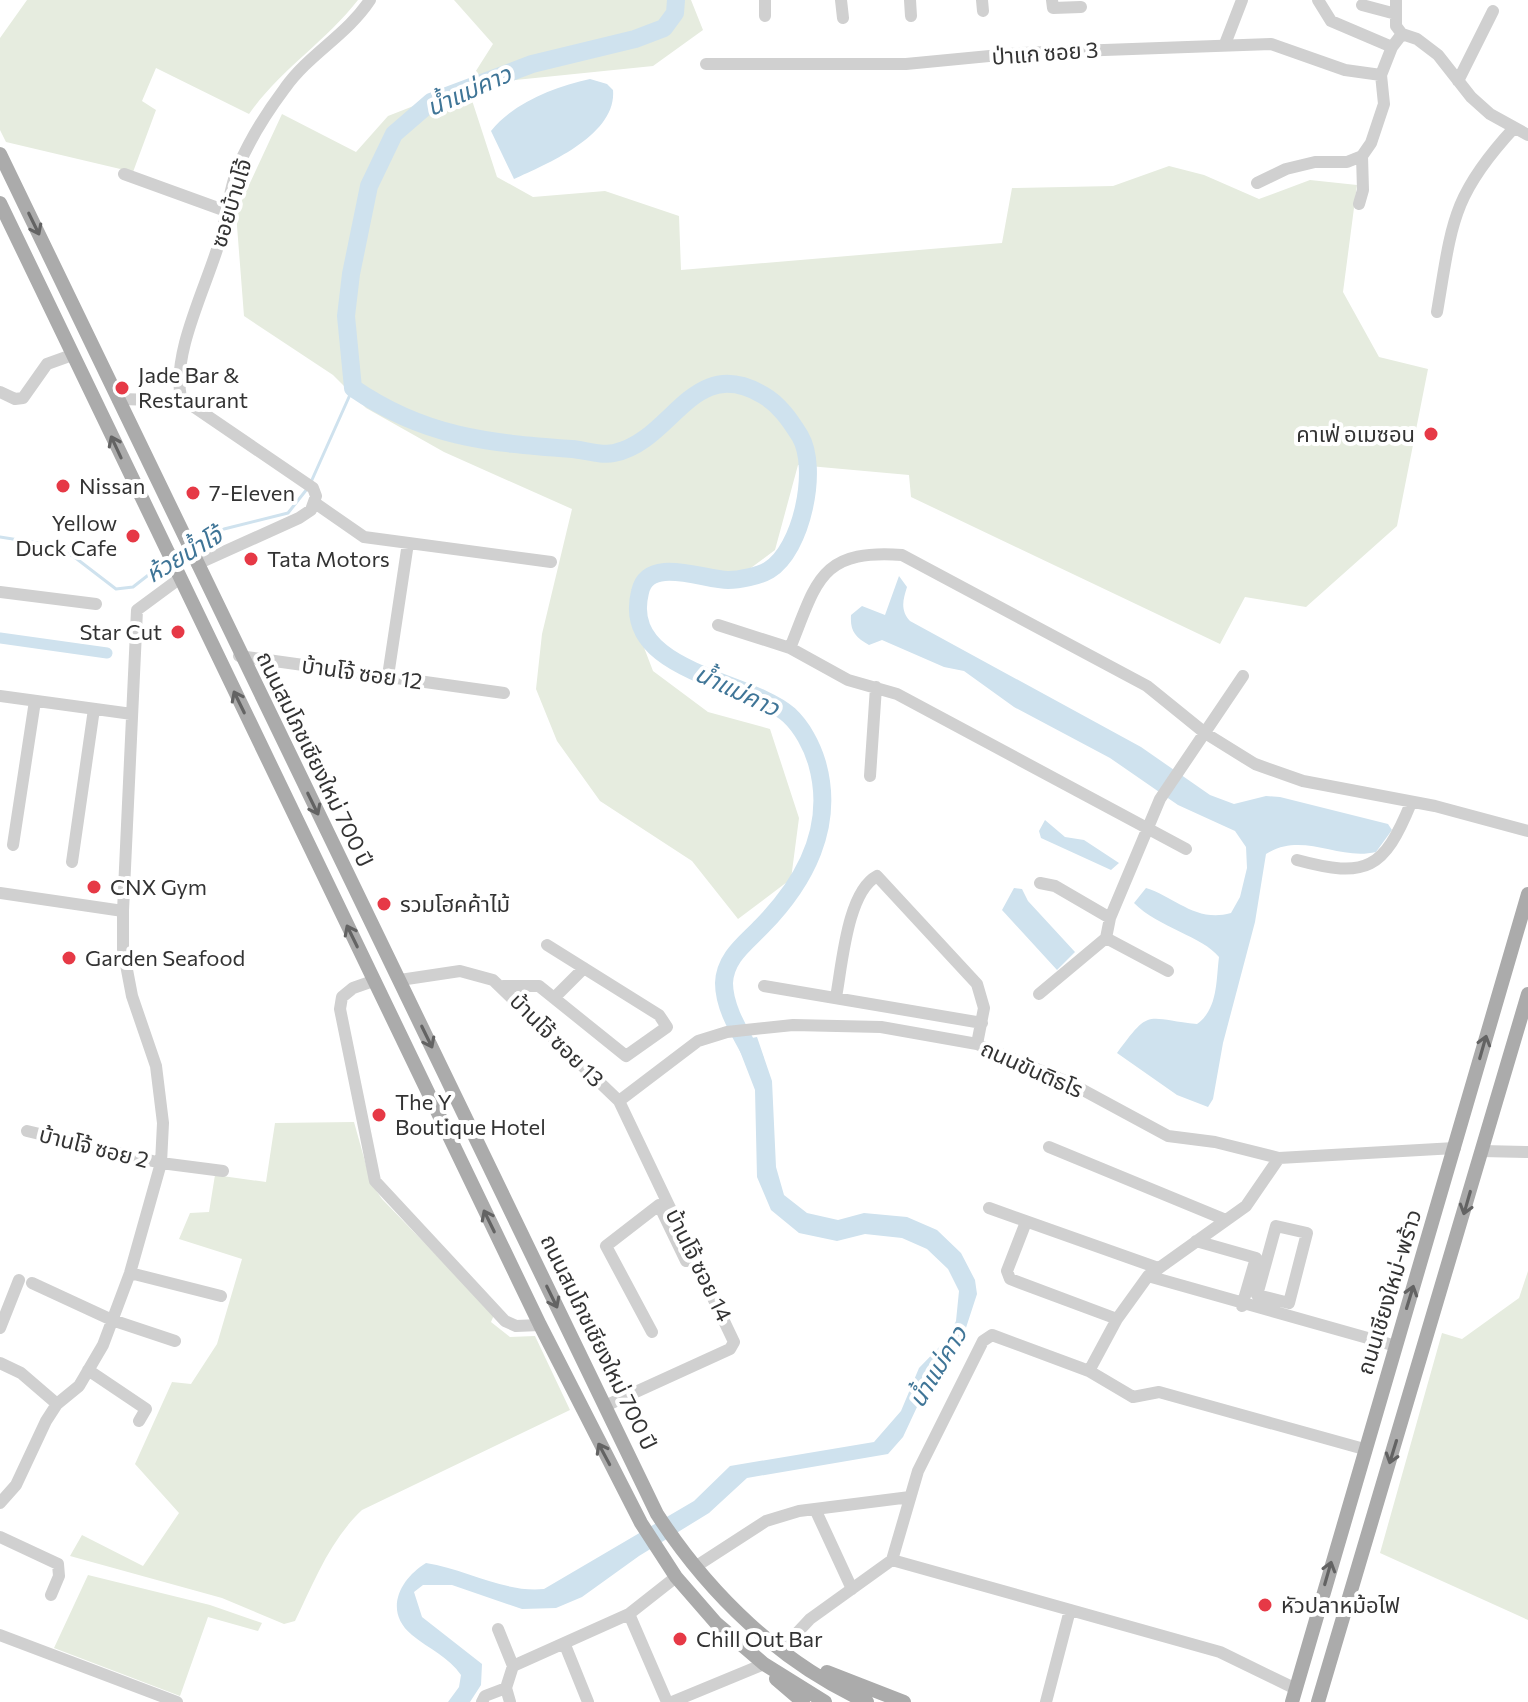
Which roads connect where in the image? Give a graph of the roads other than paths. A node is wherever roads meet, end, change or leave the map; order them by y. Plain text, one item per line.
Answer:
1 (370, 0) edge
2 (765, 0) edge
3 (841, 0) edge
4 (910, 0) edge
5 (1242, 0) edge
6 (1318, 0) edge
7 (1396, 0) edge
8 (1052, 4) edge
9 (1362, 5) dead end
10 (1081, 7) dead end
11 (1493, 11) dead end
12 (1396, 14) junction
13 (765, 16) dead end
14 (911, 16) dead end
15 (843, 18) dead end
16 (1402, 34) junction
17 (1225, 44) junction
18 (1392, 47) junction
19 (706, 64) dead end
20 (1381, 75) junction
21 (1458, 81) junction
22 (1514, 128) junction
23 (1528, 135) edge
24 (0, 154) edge
25 (1362, 156) junction
26 (124, 174) dead end
27 (1257, 183) dead end
28 (0, 203) edge
29 (1359, 204) dead end
30 (226, 211) junction
31 (1437, 312) dead end
32 (72, 355) junction
33 (0, 392) edge
34 (181, 398) junction
35 (118, 400) junction
36 (315, 503) junction
37 (408, 543) junction
38 (195, 560) junction
39 (551, 562) dead end
40 (176, 572) junction
41 (0, 592) edge
42 (96, 604) dead end
43 (718, 625) dead end
44 (790, 648) junction
45 (239, 656) junction
46 (388, 676) junction
47 (1243, 676) dead end
48 (876, 687) junction
49 (504, 693) dead end
50 (0, 696) edge
51 (35, 701) junction
52 (94, 709) junction
53 (132, 714) junction
54 (1205, 733) junction
55 (870, 776) dead end
56 (1411, 803) junction
57 (1145, 828) junction
58 (1528, 831) edge
59 (13, 845) dead end
60 (1186, 849) dead end
61 (1297, 860) dead end
62 (72, 862) dead end
63 (1040, 883) dead end
64 (0, 893) edge
65 (1528, 894) edge
66 (123, 911) junction
67 (1110, 918) junction
68 (1106, 938) junction
69 (547, 945) dead end
70 (584, 968) junction
71 (1168, 971) dead end
72 (400, 980) junction
73 (373, 981) junction
74 (503, 986) junction
75 (764, 986) dead end
76 (1039, 994) dead end
77 (1528, 994) edge
78 (836, 997) junction
79 (554, 998) junction
80 (982, 1023) junction
81 (977, 1044) junction
82 (619, 1101) junction
83 (27, 1131) dead end
84 (1049, 1147) dead end
85 (1455, 1148) junction
86 (1482, 1151) junction
87 (1528, 1152) edge
88 (1279, 1158) junction
89 (161, 1163) junction
90 (223, 1171) dead end
91 (989, 1208) dead end
92 (1226, 1220) junction
93 (1026, 1222) junction
94 (1196, 1241) junction
95 (696, 1256) junction
96 (1153, 1272) junction
97 (130, 1273) junction
98 (221, 1296) dead end
99 (1289, 1303) junction
100 (1242, 1306) junction
101 (1286, 1317) junction
102 (1117, 1319) junction
103 (112, 1320) junction
104 (540, 1325) junction
105 (0, 1328) edge
106 (652, 1332) dead end
107 (175, 1341) dead end
108 (1396, 1346) junction
109 (0, 1363) edge
110 (88, 1370) junction
111 (1089, 1371) junction
112 (57, 1404) junction
113 (605, 1406) junction
114 (139, 1421) dead end
115 (1364, 1449) junction
116 (910, 1497) junction
117 (0, 1503) edge
118 (815, 1509) junction
119 (0, 1537) edge
120 (892, 1560) junction
121 (695, 1567) junction
122 (676, 1577) junction
123 (852, 1589) junction
124 (51, 1595) dead end
125 (1070, 1610) junction
126 (629, 1614) junction
127 (498, 1629) dead end
128 (0, 1635) edge
129 (565, 1645) junction
130 (785, 1654) junction
131 (764, 1664) junction
132 (513, 1666) junction
133 (506, 1688) junction
134 (1294, 1696) edge
135 (793, 1699) edge
136 (177, 1702) edge
137 (482, 1702) edge
138 (510, 1702) edge
139 (588, 1702) edge
140 (669, 1702) edge
141 (825, 1702) edge
142 (867, 1702) edge
143 (904, 1702) edge
144 (1046, 1702) edge
145 (1318, 1702) edge

1 - 30 street, ซอยบ้านโจ้
2 - 13 street
3 - 15 street
4 - 14 street
5 - 17 street
6 - 18 street
7 - 12 street
8 - 10 street
9 - 12 street
11 - 21 street
12 - 16 street
16 - 18 street
16 - 21 street
17 - 19 street, ป่าแก ซอย 3
17 - 20 street, ป่าแก ซอย 3
18 - 20 street
20 - 25 street
21 - 22 street
22 - 23 street
22 - 31 street
24 -> 35 main road, ถนนสมโภชเชียงใหม่ 700 ปี
25 - 27 street
25 - 29 street
26 - 30 street
28 - 32 main road, ถนนสมโภชเชียงใหม่ 700 ปี
30 - 34 street, ซอยบ้านโจ้
32 - 33 street
40 -> 32 main road, ถนนสมโภชเชียงใหม่ 700 ปี
34 - 35 street
34 - 36 street
35 - 38 main road, ถนนสมโภชเชียงใหม่ 700 ปี
36 - 37 street
36 - 38 street
37 - 39 street
37 - 46 street
38 - 45 main road, ถนนสมโภชเชียงใหม่ 700 ปี
40 - 53 street
73 -> 40 main road, ถนนสมโภชเชียงใหม่ 700 ปี
41 - 42 street
43 - 44 street
44 - 48 street
44 - 54 street
45 - 46 street, บ้านโจ้ ซอย 12
45 -> 72 main road, ถนนสมโภชเชียงใหม่ 700 ปี
46 - 49 street, บ้านโจ้ ซอย 12
47 - 54 street
48 - 55 street
48 - 57 street
50 - 51 street
51 - 52 street
51 - 59 street
52 - 53 street
52 - 62 street
53 - 66 street
54 - 56 street
54 - 57 street
56 - 58 street
56 - 61 street
57 - 60 street
57 - 67 street
63 - 67 street
64 - 66 street
85 -> 65 main road, ถนนเชียงใหม่-พร้าว
66 - 89 street
67 - 68 street
68 - 71 street
68 - 76 street
69 - 70 street
70 - 79 street
70 - 79 street
72 - 74 street, บ้านโจ้ ซอย 13
72 -> 113 main road, ถนนสมโภชเชียงใหม่ 700 ปี
104 -> 73 main road, ถนนสมโภชเชียงใหม่ 700 ปี
73 - 104 street
74 - 79 street
74 - 82 street, บ้านโจ้ ซอย 13
75 - 78 street
77 - 86 main road
78 - 80 street
78 - 80 street
80 - 81 street
81 - 82 street, ถนนขันติธโร
81 - 88 street, ถนนขันติธโร
82 - 95 street, บ้านโจ้ ซอย 14
83 - 89 street, บ้านโจ้ ซอย 2
84 - 92 street
85 - 86 main road
85 - 88 street, ถนนขันติธโร
108 -> 85 main road, ถนนเชียงใหม่-พร้าว
86 - 87 street
86 -> 145 main road
88 - 92 street
89 - 90 street, บ้านโจ้ ซอย 2
89 - 97 street
91 - 93 street
92 - 94 street
93 - 96 street
93 - 102 street
94 - 96 street
94 - 100 street
95 - 106 street
95 - 113 street, บ้านโจ้ ซอย 14
96 - 100 street
96 - 102 street
97 - 98 street
97 - 103 street
99 - 99 street
99 - 101 street
100 - 101 street
101 - 108 street
102 - 111 street
103 - 105 street
103 - 107 street
103 - 110 street
122 -> 104 main road, ถนนสมโภชเชียงใหม่ 700 ปี
108 - 115 main road, ถนนเชียงใหม่-พร้าว
109 - 112 street
110 - 112 street
110 - 114 street
111 - 115 street
111 - 116 street
112 - 117 street
113 - 121 main road, ถนนสมโภชเชียงใหม่ 700 ปี
134 -> 115 main road, ถนนเชียงใหม่-พร้าว
116 - 118 street
116 - 120 street
118 - 121 street
118 - 123 street
119 - 124 street
120 - 123 street
120 - 125 street
121 - 130 main road, ถนนสมโภชเชียงใหม่ 700 ปี
122 - 126 street
122 - 131 main road, ถนนสมโภชเชียงใหม่ 700 ปี
123 - 130 street
125 - 134 street
125 - 144 street
126 - 129 street
126 - 140 street
127 - 132 street
128 - 136 street
129 - 132 street
129 - 139 street
130 - 142 main road, ถนนสมโภชเชียงใหม่ 700 ปี
130 - 143 main road
131 - 135 main road
131 - 140 street
131 - 141 main road, ถนนสมโภชเชียงใหม่ 700 ปี
132 - 133 street
133 - 137 street
133 - 138 street

